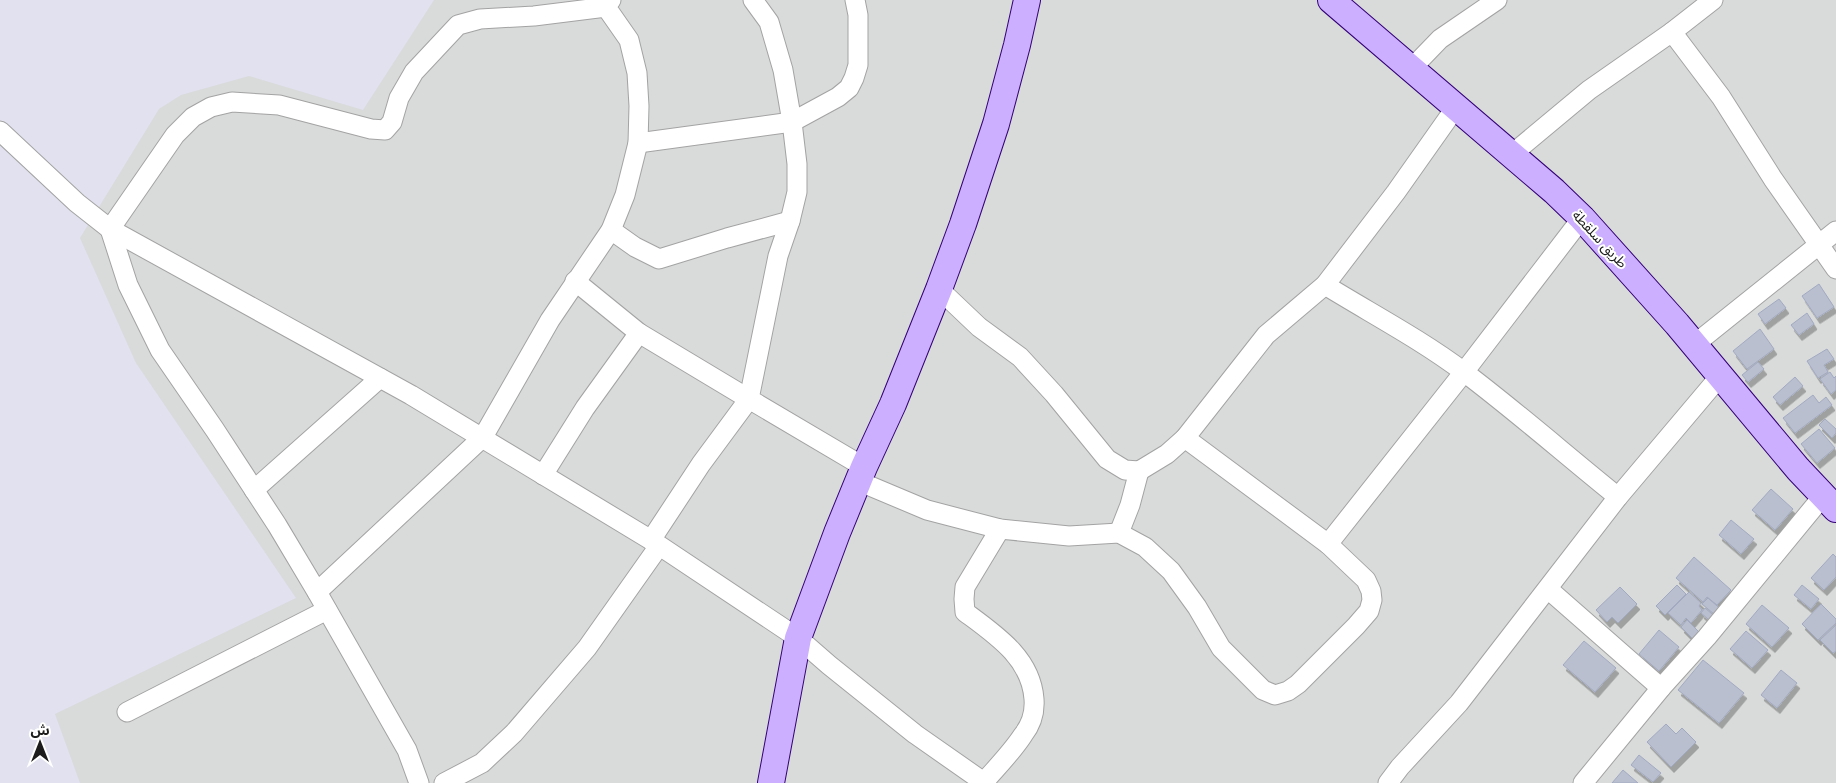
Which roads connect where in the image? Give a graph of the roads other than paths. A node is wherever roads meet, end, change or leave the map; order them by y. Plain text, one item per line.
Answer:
1 (753, 0) edge
2 (855, 0) edge
3 (1027, 0) edge
4 (1331, 0) edge
5 (1497, 0) edge
6 (1713, 0) edge
7 (608, 3) edge
8 (1672, 32) junction
9 (1411, 69) junction
10 (1456, 107) junction
11 (792, 122) junction
12 (0, 131) edge
13 (638, 143) junction
14 (1511, 155) junction
15 (1582, 218) junction
16 (790, 221) junction
17 (110, 229) junction
18 (611, 230) junction
19 (1836, 231) edge
20 (1819, 243) junction
21 (1836, 269) edge
22 (576, 281) junction
23 (1325, 285) junction
24 (939, 289) junction
25 (640, 333) junction
26 (1695, 344) junction
27 (1464, 372) junction
28 (1720, 375) junction
29 (380, 378) junction
30 (749, 399) junction
31 (483, 437) junction
32 (1185, 438) junction
33 (1139, 471) junction
34 (861, 474) junction
35 (543, 475) junction
36 (254, 490) junction
37 (1618, 498) junction
38 (1830, 503) edge
39 (1000, 529) junction
40 (1119, 533) junction
41 (655, 543) junction
42 (1328, 544) junction
43 (1548, 589) junction
44 (317, 592) junction
45 (327, 610) junction
46 (798, 638) junction
47 (1660, 688) junction
48 (127, 712) dead end
49 (419, 783) edge
50 (444, 783) edge
51 (771, 783) edge
52 (984, 783) edge
53 (1388, 783) edge
54 (1583, 783) edge

1 - 11 street
2 - 11 street
3 - 24 street
4 - 9 street, طريق سلقطة
5 - 9 street
6 - 8 street
7 - 13 street
7 - 17 street
8 - 14 street
8 - 20 street
9 - 10 street, طريق سلقطة
10 - 14 street, طريق سلقطة
10 - 23 street
11 - 13 street
11 - 16 street
12 - 17 street
13 - 18 street
14 - 15 street, طريق سلقطة
15 - 26 street, طريق سلقطة
15 - 27 street
16 - 18 street
16 - 30 street
17 - 29 street
17 - 36 street
18 - 22 street
19 - 20 street
20 - 21 street
20 - 26 street
22 - 25 street
22 - 31 street
23 - 27 street
23 - 32 street
24 - 33 street
24 - 34 street
25 - 30 street
25 - 35 street
26 - 28 street, طريق سلقطة
27 - 37 street
27 - 42 street
28 - 37 street
28 - 38 street, طريق سلقطة
29 - 31 street
29 - 36 street
30 - 34 street
30 - 41 street
31 - 35 street
31 - 44 street
32 - 33 street
32 - 42 street
33 - 40 street
34 - 39 street
34 - 46 street
35 - 41 street
36 - 44 street
37 - 43 street
38 - 47 street
39 - 40 street
39 - 52 street
40 - 42 street
41 - 46 street
41 - 50 street
43 - 47 street
43 - 53 street
44 - 45 street
45 - 48 street
45 - 49 street
46 - 51 street
46 - 52 street
47 - 54 street

